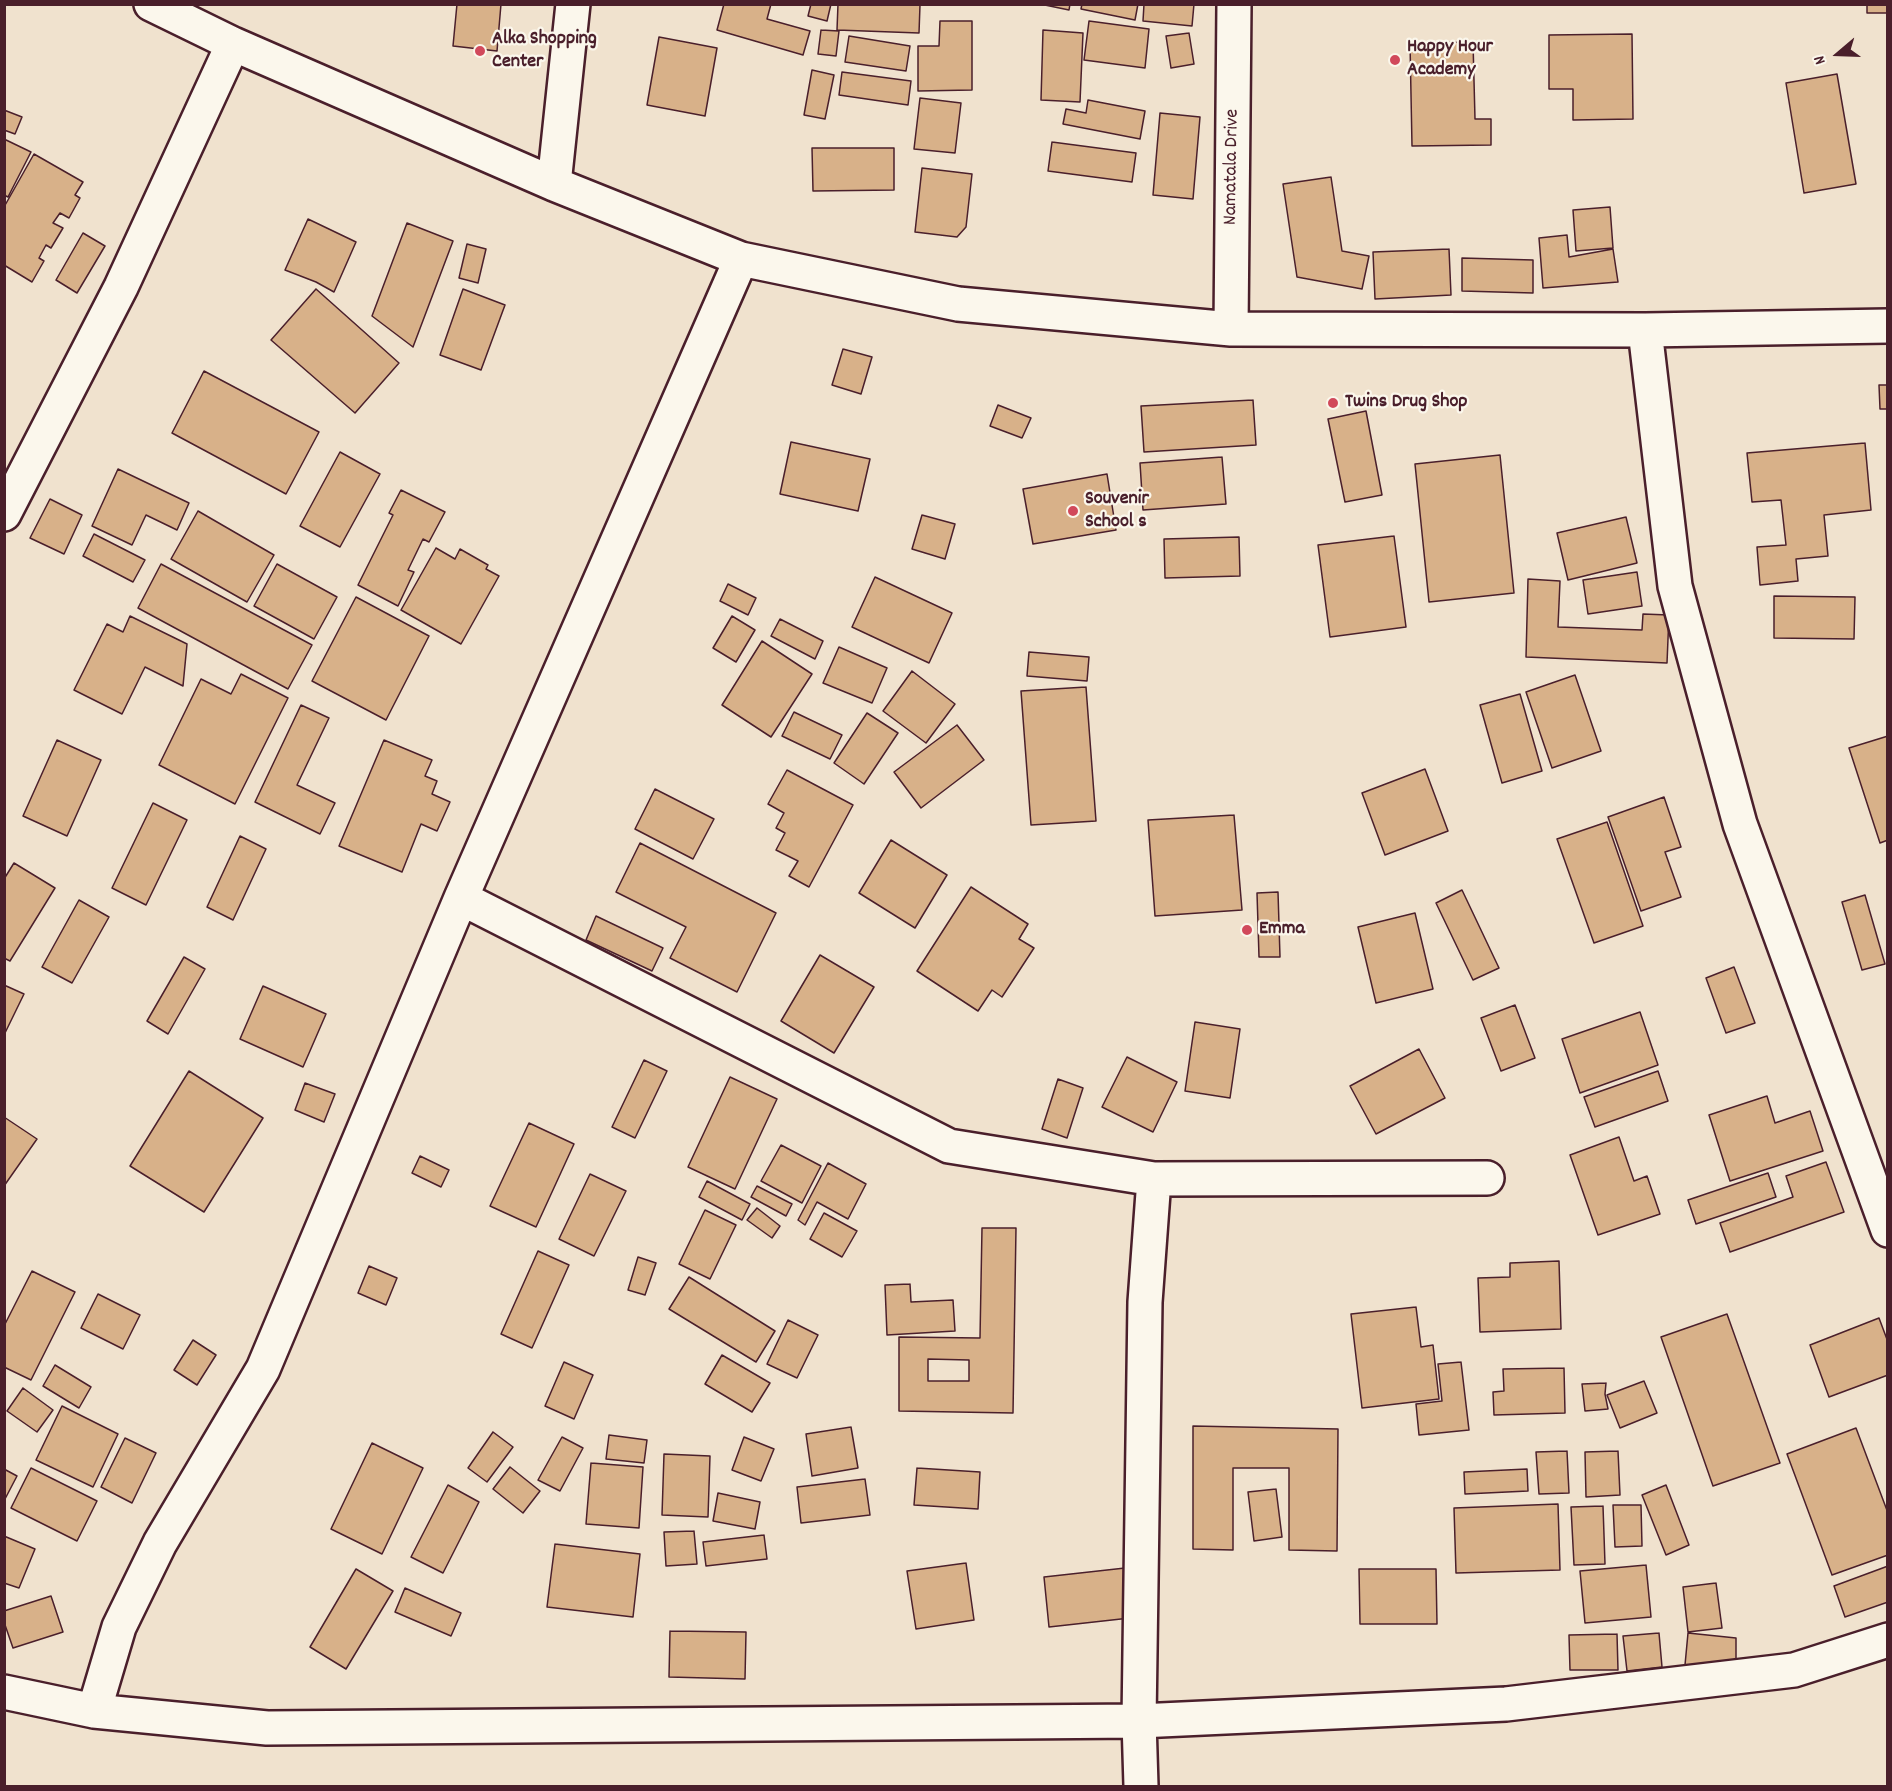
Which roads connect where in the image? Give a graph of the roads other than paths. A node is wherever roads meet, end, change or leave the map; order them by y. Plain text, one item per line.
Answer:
1 (151, 4) edge
2 (573, 4) edge
3 (1234, 4) edge
4 (233, 44) junction
5 (554, 184) junction
6 (741, 259) junction
7 (1887, 326) edge
8 (1231, 329) junction
9 (1645, 330) junction
10 (4, 514) edge
11 (461, 898) junction
12 (1487, 1178) dead end
13 (1154, 1179) junction
14 (1887, 1230) edge
15 (1887, 1640) edge
16 (4, 1692) edge
17 (94, 1711) junction
18 (1139, 1721) junction
19 (1141, 1786) edge

1 - 4 street
2 - 5 street
3 - 8 street, Namatala Drive
4 - 5 street
4 - 10 street
5 - 6 street
6 - 8 street
6 - 11 street
7 - 9 street
8 - 9 street
9 - 14 street
11 - 13 street
11 - 17 street
12 - 13 street
13 - 18 street
15 - 18 street
16 - 17 street
17 - 18 street
18 - 19 street

